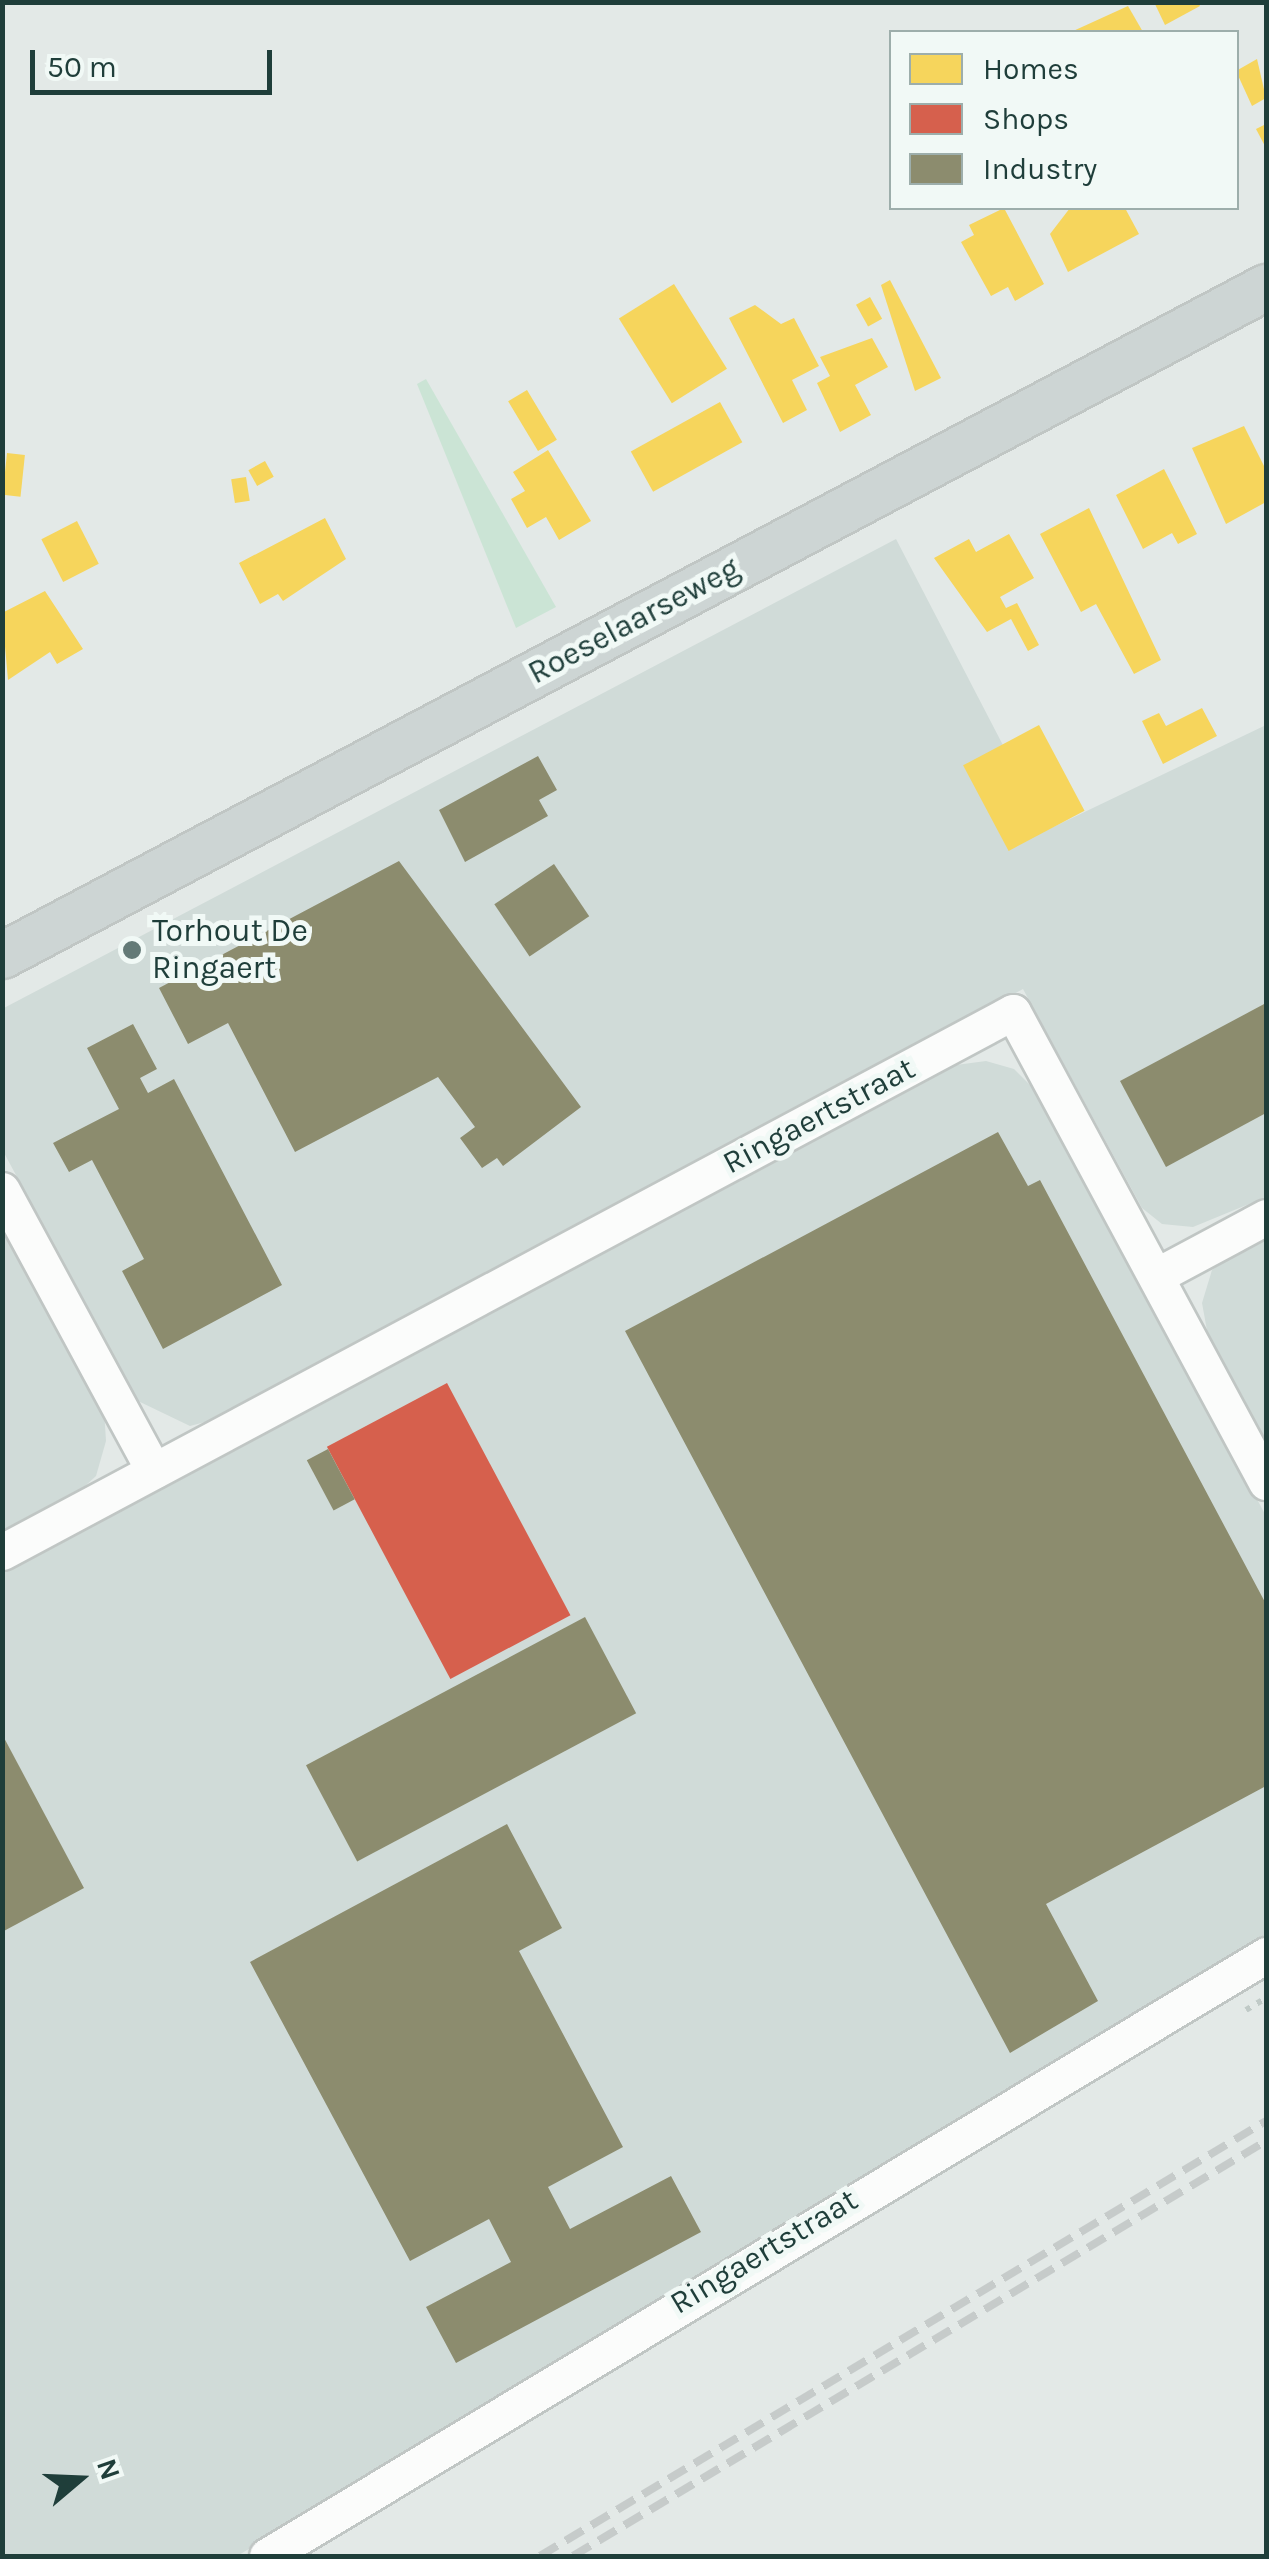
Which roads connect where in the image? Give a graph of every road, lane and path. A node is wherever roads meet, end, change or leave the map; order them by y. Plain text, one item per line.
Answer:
1 (1266, 286) edge
2 (2, 955) edge
3 (2, 1190) edge
4 (1266, 1217) edge
5 (1156, 1276) junction
6 (154, 1471) junction
7 (1266, 1482) edge
8 (2, 1552) edge
9 (1266, 1956) edge
10 (267, 2556) edge

1 - 2 main road, Roeselaarseweg
3 - 6 street
4 - 5 street
5 - 6 street, Ringaertstraat
5 - 7 street, Ringaertstraat
6 - 8 street, Ringaertstraat
9 - 10 street, Ringaertstraat

